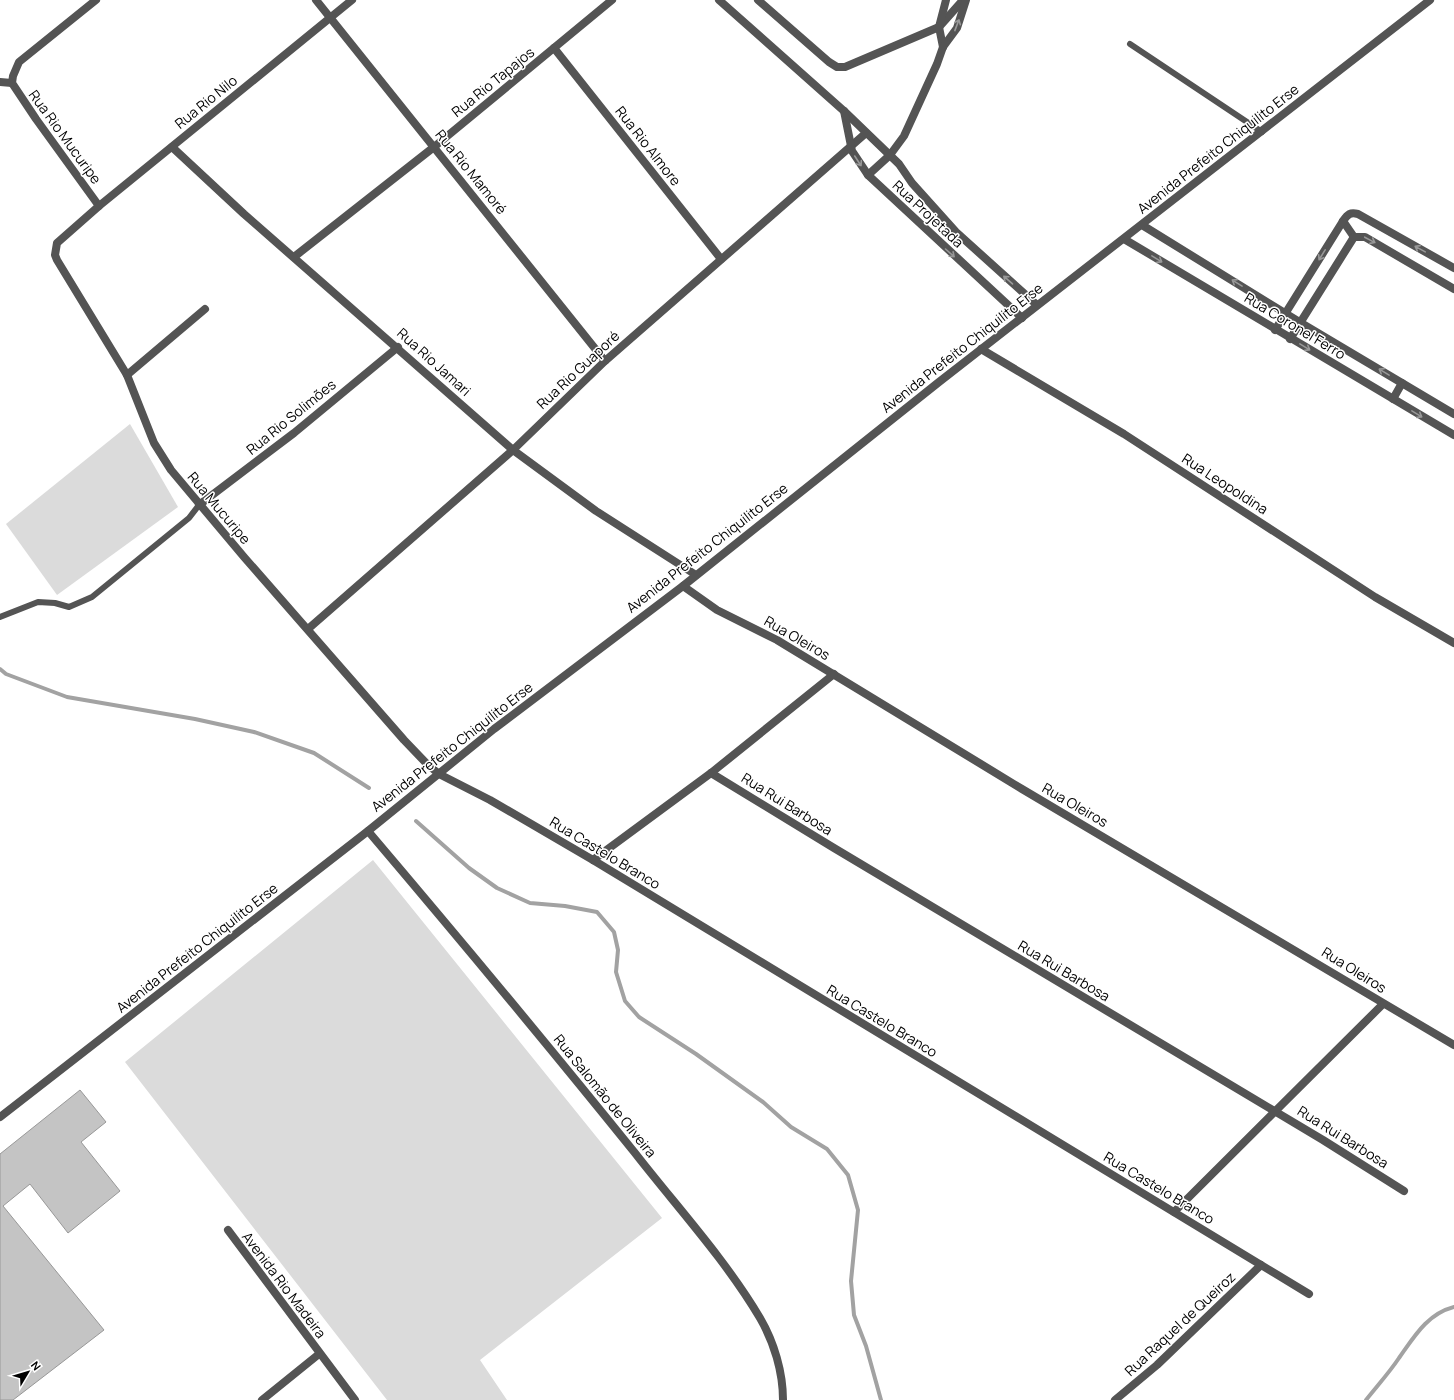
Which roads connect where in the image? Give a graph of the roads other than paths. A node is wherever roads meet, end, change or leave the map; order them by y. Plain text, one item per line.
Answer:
1 (96, 0) edge
2 (316, 0) edge
3 (352, 0) edge
4 (612, 0) edge
5 (718, 0) edge
6 (758, 0) edge
7 (946, 0) edge
8 (964, 0) edge
9 (1430, 0) edge
10 (329, 18) junction
11 (939, 27) junction
12 (1130, 44) dead end
13 (943, 47) junction
14 (554, 48) junction
15 (0, 82) edge
16 (12, 83) junction
17 (844, 111) junction
18 (1262, 132) junction
19 (866, 133) junction
20 (172, 147) junction
21 (434, 147) junction
22 (851, 148) junction
23 (890, 155) junction
24 (868, 175) junction
25 (99, 206) junction
26 (1343, 221) junction
27 (78, 224) joint
28 (1142, 224) junction
29 (1354, 237) junction
30 (1124, 239) junction
31 (294, 257) junction
32 (721, 259) junction
33 (1454, 268) edge
34 (1454, 289) edge
35 (1037, 305) junction
36 (205, 309) dead end
37 (1285, 313) junction
38 (1022, 318) junction
39 (1301, 323) junction
40 (1275, 330) junction
41 (1290, 339) junction
42 (398, 347) junction
43 (981, 349) junction
44 (605, 361) junction
45 (127, 375) junction
46 (1402, 383) junction
47 (1393, 399) junction
48 (1454, 414) edge
49 (1454, 435) edge
50 (513, 450) junction
51 (199, 505) junction
52 (696, 575) junction
53 (683, 586) junction
54 (0, 616) edge
55 (308, 628) junction
56 (1454, 643) edge
57 (834, 674) junction
58 (711, 773) junction
59 (439, 774) junction
60 (368, 831) junction
61 (593, 860) junction
62 (1384, 1004) junction
63 (1454, 1045) edge
64 (1276, 1111) junction
65 (0, 1117) edge
66 (1404, 1191) dead end
67 (1174, 1212) junction
68 (228, 1230) dead end
69 (1261, 1265) junction
70 (1310, 1294) dead end
71 (319, 1354) junction
72 (262, 1400) edge
73 (355, 1400) edge
74 (783, 1400) edge
75 (1115, 1400) edge

1 - 16 street
2 - 10 street, Rua Rio Mamoré
3 - 10 street, Rua Rio Nilo
4 - 14 street, Rua Rio Tapajos
5 - 17 street, Rua Projetada
6 - 11 street
7 - 11 street
8 - 11 street
13 -> 8 street
9 - 18 street, Avenida Prefeito Chiquilito Erse
10 - 20 street, Rua Rio Nilo
10 - 21 street, Rua Rio Mamoré
11 - 13 street
12 - 18 lane
13 - 23 street
14 - 21 street, Rua Rio Tapajos
14 - 32 street, Rua Rio Almore
15 - 16 street
16 - 25 street, Rua Rio Mucuripe
17 - 19 street, Rua Projetada
17 - 22 street, Rua Projetada
18 - 28 street, Avenida Prefeito Chiquilito Erse
19 - 22 street, Rua Rio Guaporé
19 - 23 street, Rua Projetada
20 - 25 street, Rua Rio Nilo
20 - 31 street, Rua Rio Jamari
21 - 31 street, Rua Rio Tapajos
21 - 44 street, Rua Rio Mamoré
22 -> 24 street, Rua Projetada
22 - 32 street, Rua Rio Guaporé
23 - 24 street
35 -> 23 street, Rua Projetada
24 -> 38 street, Rua Projetada
25 - 27 street, Rua Rio Nilo
26 - 29 street
33 -> 26 street
26 -> 37 street
27 - 45 street, Rua Mucuripe
28 - 30 street, Avenida Prefeito Chiquilito Erse
37 -> 28 street, Rua Coronel Ferro
29 -> 34 street
29 - 39 street
30 - 35 street, Avenida Prefeito Chiquilito Erse
30 -> 40 street, Rua Coronel Ferro
31 - 42 street, Rua Rio Jamari
32 - 44 street, Rua Rio Guaporé
35 - 38 street, Avenida Prefeito Chiquilito Erse
36 - 45 street
37 - 39 street, Rua Coronel Ferro
37 - 40 street
38 - 43 street, Avenida Prefeito Chiquilito Erse
39 - 41 street
46 -> 39 street, Rua Coronel Ferro
40 - 41 street, Rua Coronel Ferro
41 -> 47 street, Rua Coronel Ferro
42 - 50 street, Rua Rio Jamari
42 - 51 street, Rua Rio Solimões
43 - 52 street, Avenida Prefeito Chiquilito Erse
43 - 56 street, Rua Leopoldina
44 - 50 street, Rua Rio Guaporé
45 - 51 street, Rua Mucuripe
46 - 47 street
46 - 48 street, Rua Coronel Ferro
47 -> 49 street, Rua Coronel Ferro
50 - 52 street, Rua Rio Jamari
50 - 55 street, Rua Rio Guaporé
51 - 54 lane
51 - 55 street, Rua Mucuripe
52 - 53 street, Avenida Prefeito Chiquilito Erse
53 - 57 street, Rua Oleiros
53 - 59 street, Avenida Prefeito Chiquilito Erse
55 - 59 street, Rua Mucuripe
57 - 58 street, Rua Rui Barbosa
57 - 62 street, Rua Oleiros
58 - 61 street, Rua Rui Barbosa
58 - 64 street, Rua Rui Barbosa
59 - 60 street, Avenida Prefeito Chiquilito Erse
59 - 61 street, Rua Castelo Branco
60 - 65 street, Avenida Prefeito Chiquilito Erse
60 - 74 street, Rua Salomão de Oliveira
61 - 67 street, Rua Castelo Branco
62 - 63 street, Rua Oleiros
62 - 64 street
64 - 66 street, Rua Rui Barbosa
64 - 67 street
67 - 69 street, Rua Castelo Branco
68 - 71 street, Avenida Rio Madeira
69 - 70 street, Rua Castelo Branco
69 - 75 street, Rua Raquel de Queiroz
71 - 72 street, Avenida Rio Madeira
71 - 73 street, Avenida Rio Madeira

